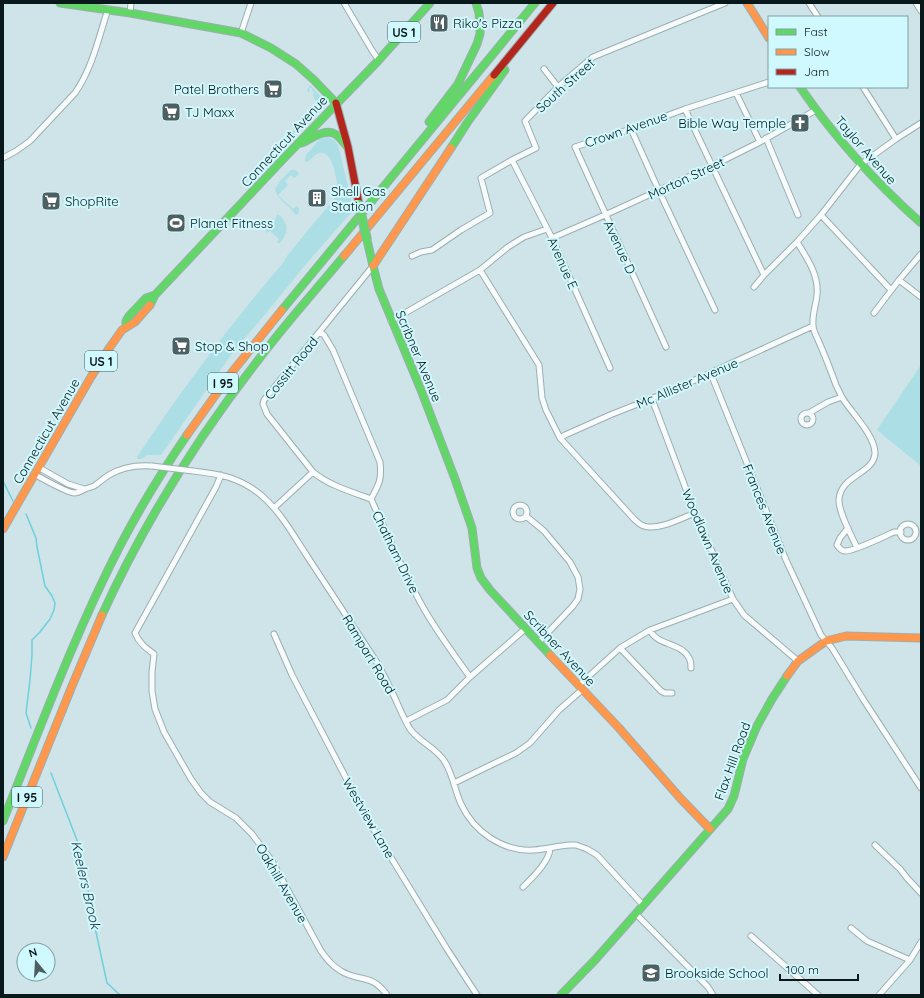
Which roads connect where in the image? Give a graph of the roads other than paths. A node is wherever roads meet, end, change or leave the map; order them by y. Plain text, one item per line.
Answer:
1 (60, 3) edge
2 (131, 3) edge
3 (344, 3) edge
4 (430, 3) edge
5 (476, 3) edge
6 (535, 3) edge
7 (554, 3) edge
8 (724, 3) edge
9 (747, 3) edge
10 (810, 3) edge
11 (916, 3) edge
12 (75, 4) edge
13 (249, 4) edge
14 (108, 9) junction
15 (921, 11) edge
16 (130, 13) junction
17 (817, 16) edge
18 (241, 33) junction
19 (768, 36) edge
20 (379, 60) junction
21 (544, 69) dead end
22 (768, 82) edge
23 (558, 87) junction
24 (801, 88) edge
25 (864, 88) edge
26 (736, 93) junction
27 (336, 103) junction
28 (685, 109) junction
29 (816, 110) junction
30 (921, 123) edge
31 (631, 129) junction
32 (766, 138) junction
33 (896, 139) junction
34 (760, 142) junction
35 (298, 145) junction
36 (348, 147) junction
37 (575, 147) joint
38 (3, 158) edge
39 (512, 160) junction
40 (860, 165) junction
41 (712, 166) junction
42 (383, 187) junction
43 (659, 191) junction
44 (798, 215) dead end
45 (821, 215) junction
46 (605, 216) junction
47 (921, 223) edge
48 (547, 229) junction
49 (552, 238) junction
50 (797, 242) junction
51 (921, 254) edge
52 (412, 256) dead end
53 (373, 266) junction
54 (480, 270) junction
55 (764, 275) junction
56 (899, 280) junction
57 (754, 287) dead end
58 (891, 290) junction
59 (921, 297) edge
60 (715, 310) dead end
61 (874, 313) dead end
62 (391, 321) junction
63 (813, 326) junction
64 (320, 332) junction
65 (666, 347) dead end
66 (610, 368) dead end
67 (711, 374) junction
68 (842, 397) junction
69 (652, 399) junction
70 (809, 413) dead end
71 (560, 438) junction
72 (36, 471) junction
73 (313, 472) junction
74 (221, 475) junction
75 (371, 499) junction
76 (274, 508) junction
77 (695, 513) junction
78 (526, 516) dead end
79 (848, 528) junction
80 (3, 529) edge
81 (901, 532) dead end
82 (857, 548) junction
83 (733, 599) junction
84 (525, 629) junction
85 (650, 630) junction
86 (274, 634) dead end
87 (921, 638) edge
88 (826, 641) junction
89 (538, 643) junction
90 (620, 648) junction
91 (798, 661) junction
92 (692, 668) dead end
93 (470, 677) junction
94 (581, 687) junction
95 (672, 693) dead end
96 (406, 721) junction
97 (454, 783) junction
98 (921, 788) edge
99 (3, 821) edge
100 (710, 829) junction
101 (875, 846) dead end
102 (550, 848) junction
103 (3, 857) edge
104 (522, 887) dead end
105 (921, 893) edge
106 (643, 905) junction
107 (636, 914) junction
108 (851, 928) dead end
109 (751, 936) dead end
110 (921, 942) edge
111 (910, 960) junction
112 (387, 995) edge
113 (477, 995) edge
114 (561, 995) edge
115 (713, 995) edge
116 (818, 995) edge
117 (879, 995) edge

1 - 12 main road, Scribner Avenue
2 - 16 street
3 - 20 street
4 - 20 main road, Connecticut Avenue / US 1
5 - 42 main road
6 - 42 main road, I 95
7 - 53 main road
7 - 103 main road, I 95
8 - 23 street, South Street
9 - 19 main road
10 - 17 street
11 - 15 street
12 - 14 main road, Scribner Avenue
13 - 18 street
14 - 16 main road, Scribner Avenue
14 - 38 street
16 - 18 main road, Scribner Avenue
18 - 27 main road, Scribner Avenue
20 - 27 main road, Connecticut Avenue / US 1
21 - 23 street
22 - 26 street, Crown Avenue
23 - 39 street, South Street
24 - 29 main road, Taylor Avenue
25 - 33 street
26 - 28 street, Crown Avenue
26 - 34 street
27 - 35 main road, Connecticut Avenue / US 1
27 - 36 main road, Scribner Avenue
28 - 31 street, Crown Avenue
28 - 41 street
29 - 32 street, Morton Street
29 - 40 main road, Taylor Avenue
30 - 33 street
31 - 37 street, Crown Avenue
31 - 43 street
32 - 34 street, Morton Street
32 - 44 street
33 - 40 street
34 - 41 street, Morton Street
35 - 36 main road
35 - 72 main road, Connecticut Avenue / US 1
36 - 53 main road, Scribner Avenue, bridge
37 - 46 street, Avenue D
39 - 48 street, Avenue E
39 - 52 street
40 - 45 street
40 - 47 main road, Taylor Avenue
41 - 43 street, Morton Street
41 - 55 street
42 - 99 main road, I 95
43 - 46 street, Morton Street
43 - 60 street
45 - 50 street
45 - 58 street
46 - 49 street, Morton Street
46 - 65 street, Avenue D
48 - 49 street, Avenue E
48 - 54 street
49 - 66 street, Avenue E
50 - 55 street
50 - 63 street
51 - 56 street
53 - 62 main road, Scribner Avenue
53 - 64 street, Cossitt Road
54 - 62 street
54 - 71 street
55 - 57 street
56 - 58 street
56 - 59 street
58 - 61 street
62 - 84 main road, Scribner Avenue
63 - 67 street, Mc Allister Avenue
63 - 68 street
64 - 73 street, Cossitt Road
64 - 75 street, Chatham Drive
67 - 69 street, Mc Allister Avenue
67 - 88 street, Frances Avenue
68 - 70 street
68 - 79 street
69 - 71 street, Mc Allister Avenue
69 - 77 street, Woodlawn Avenue
71 - 77 street
72 - 74 street, Rampart Road, bridge
72 - 80 main road, Connecticut Avenue / US 1
73 - 75 street, Cossitt Road
73 - 76 street
74 - 76 street, Rampart Road
74 - 112 street, Oakhill Avenue
75 - 93 street, Chatham Drive
76 - 96 street, Rampart Road
77 - 83 street, Woodlawn Avenue
78 - 89 street
79 - 82 street
79 - 82 street
81 - 82 street
83 - 85 street
83 - 91 street, Woodlawn Avenue
84 - 89 main road, Scribner Avenue
84 - 93 street
85 - 90 street
85 - 92 street
86 - 113 street, Westview Lane
87 - 88 main road, Flax Hill Road
88 - 91 main road, Flax Hill Road
88 - 98 street, Frances Avenue
89 - 94 main road, Scribner Avenue
90 - 94 street
90 - 95 street
91 - 100 main road, Flax Hill Road
93 - 96 street
94 - 97 street
94 - 100 main road, Scribner Avenue
96 - 97 street, Rampart Road
97 - 102 street, Rampart Road
100 - 106 main road, Flax Hill Road
101 - 105 street
102 - 104 street
102 - 106 street, Rampart Road
106 - 107 main road, Flax Hill Road
107 - 114 main road, Flax Hill Road
107 - 115 street
108 - 111 street
109 - 116 street
110 - 111 street
111 - 117 street

